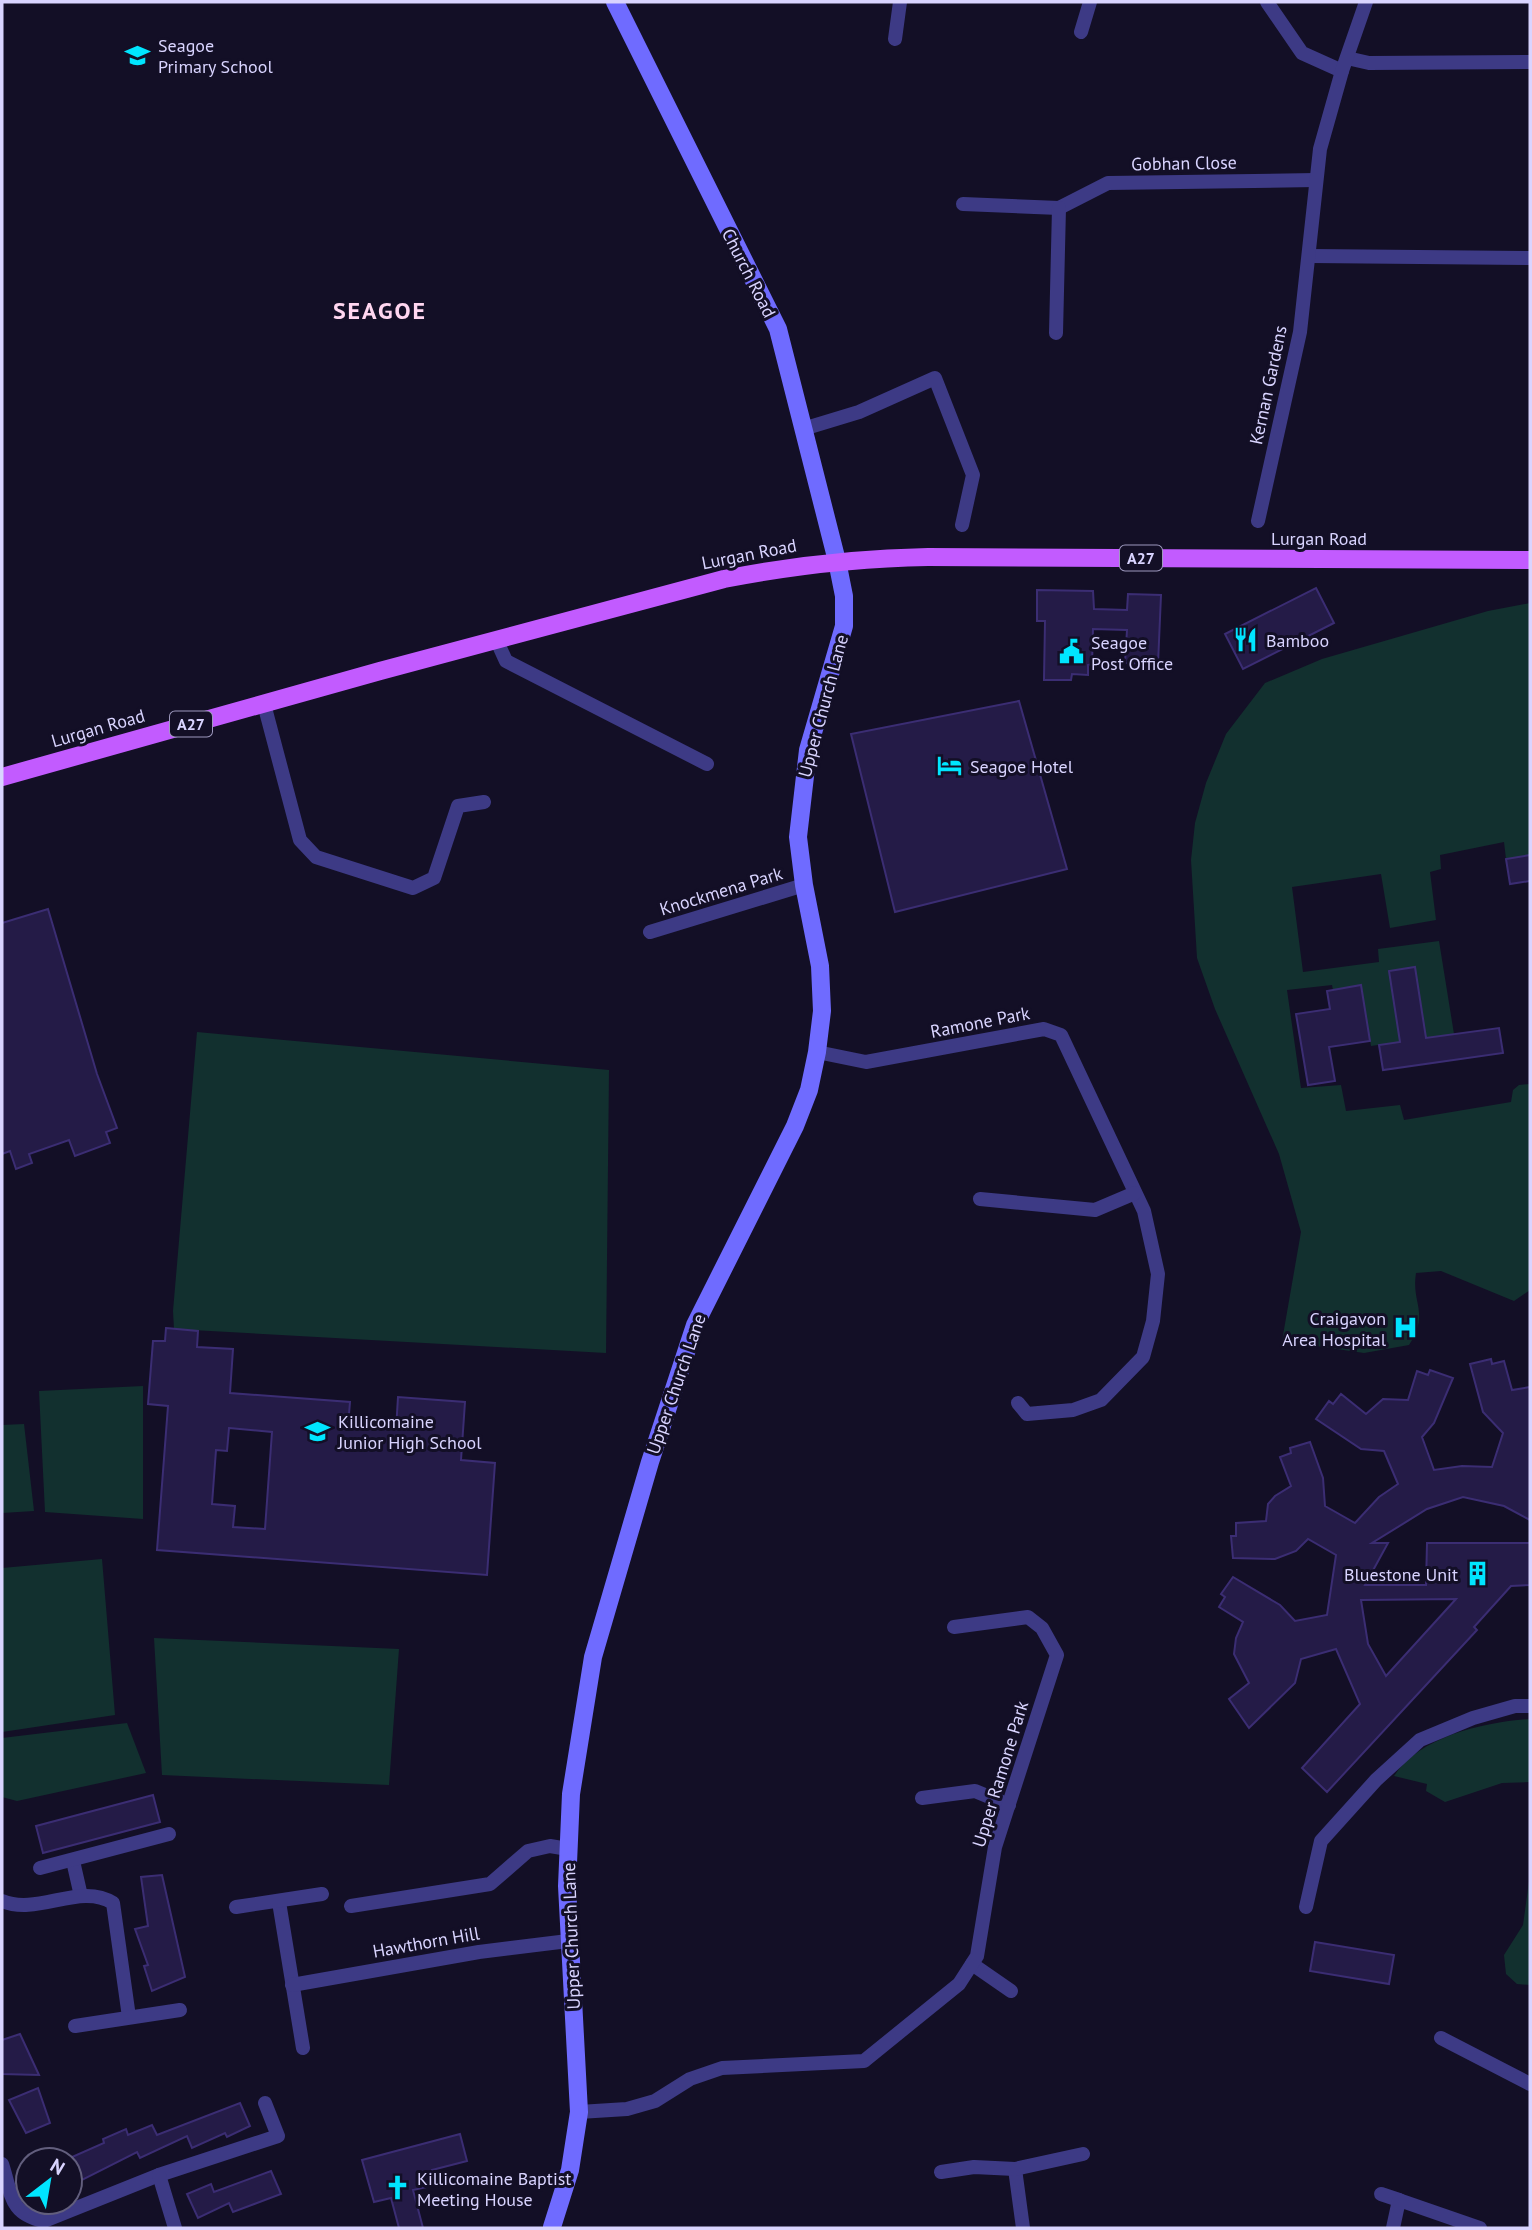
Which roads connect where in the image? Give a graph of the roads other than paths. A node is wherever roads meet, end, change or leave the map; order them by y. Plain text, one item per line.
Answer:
1 (615, 2) edge
2 (900, 2) edge
3 (1090, 2) edge
4 (1267, 2) edge
5 (1366, 2) edge
6 (1081, 32) dead end
7 (895, 38) dead end
8 (1530, 62) edge
9 (1344, 64) junction
10 (1316, 180) junction
11 (963, 204) dead end
12 (1059, 208) junction
13 (1311, 256) junction
14 (1530, 258) edge
15 (1056, 333) dead end
16 (803, 429) junction
17 (1258, 522) dead end
18 (962, 525) dead end
19 (1528, 560) edge
20 (836, 561) junction
21 (496, 639) junction
22 (264, 704) junction
23 (707, 764) dead end
24 (2, 777) edge
25 (484, 803) dead end
26 (804, 885) junction
27 (650, 932) dead end
28 (817, 1052) junction
29 (1135, 1193) junction
30 (980, 1199) dead end
31 (1018, 1403) dead end
32 (954, 1627) dead end
33 (1530, 1706) edge
34 (922, 1798) dead end
35 (1009, 1805) junction
36 (169, 1834) dead end
37 (568, 1849) junction
38 (73, 1861) junction
39 (40, 1868) dead end
40 (322, 1894) dead end
41 (81, 1896) junction
42 (2, 1901) edge
43 (279, 1902) junction
44 (351, 1906) dead end
45 (236, 1908) dead end
46 (1306, 1908) dead end
47 (568, 1941) junction
48 (972, 1964) junction
49 (292, 1985) junction
50 (1011, 1991) dead end
51 (180, 2010) dead end
52 (129, 2017) junction
53 (75, 2025) dead end
54 (1441, 2038) dead end
55 (303, 2048) dead end
56 (1530, 2084) edge
57 (265, 2103) dead end
58 (579, 2112) junction
59 (1083, 2154) dead end
60 (2, 2164) edge
61 (1015, 2169) junction
62 (941, 2172) dead end
63 (159, 2175) junction
64 (1381, 2194) dead end
65 (1399, 2200) junction
66 (175, 2228) edge
67 (551, 2228) edge
68 (1023, 2228) edge
69 (1393, 2228) edge
70 (1480, 2228) edge

1 - 16 street, Church Road
2 - 7 street
3 - 6 street
4 - 9 street
5 - 9 street, Kernan Gardens
8 - 9 street
9 - 10 street, Kernan Gardens
10 - 12 street, Gobhan Close
10 - 13 street, Kernan Gardens
11 - 12 street, Gobhan Close
12 - 15 street
13 - 14 street
13 - 17 street, Kernan Gardens
16 - 18 street
16 - 20 street, Church Road
19 - 20 main road, Lurgan Road / A27
20 - 21 main road, Lurgan Road / A27
20 - 26 street, Upper Church Lane
21 - 22 main road, Lurgan Road / A27
21 - 23 street
22 - 24 main road, Lurgan Road / A27
22 - 25 street
26 - 27 street, Knockmena Park
26 - 28 street, Upper Church Lane
28 - 29 street, Ramone Park
28 - 37 street, Upper Church Lane
29 - 30 street
29 - 31 street, Ramone Park
32 - 35 street, Upper Ramone Park
33 - 46 street
34 - 35 street
35 - 48 street, Upper Ramone Park
36 - 38 street
37 - 44 street
37 - 47 street, Upper Church Lane
38 - 39 street
38 - 41 street
40 - 43 street
41 - 42 street
41 - 52 street
43 - 45 street
43 - 49 street
47 - 49 street, Hawthorn Hill
47 - 58 street, Upper Church Lane
48 - 50 street
48 - 58 street, Upper Ramone Park
49 - 55 street
51 - 52 street
52 - 53 street
54 - 56 street
57 - 63 street
58 - 67 street, Upper Church Lane
59 - 61 street
60 - 63 street
61 - 62 street
61 - 68 street
63 - 66 street
64 - 65 street
65 - 69 street
65 - 70 street

